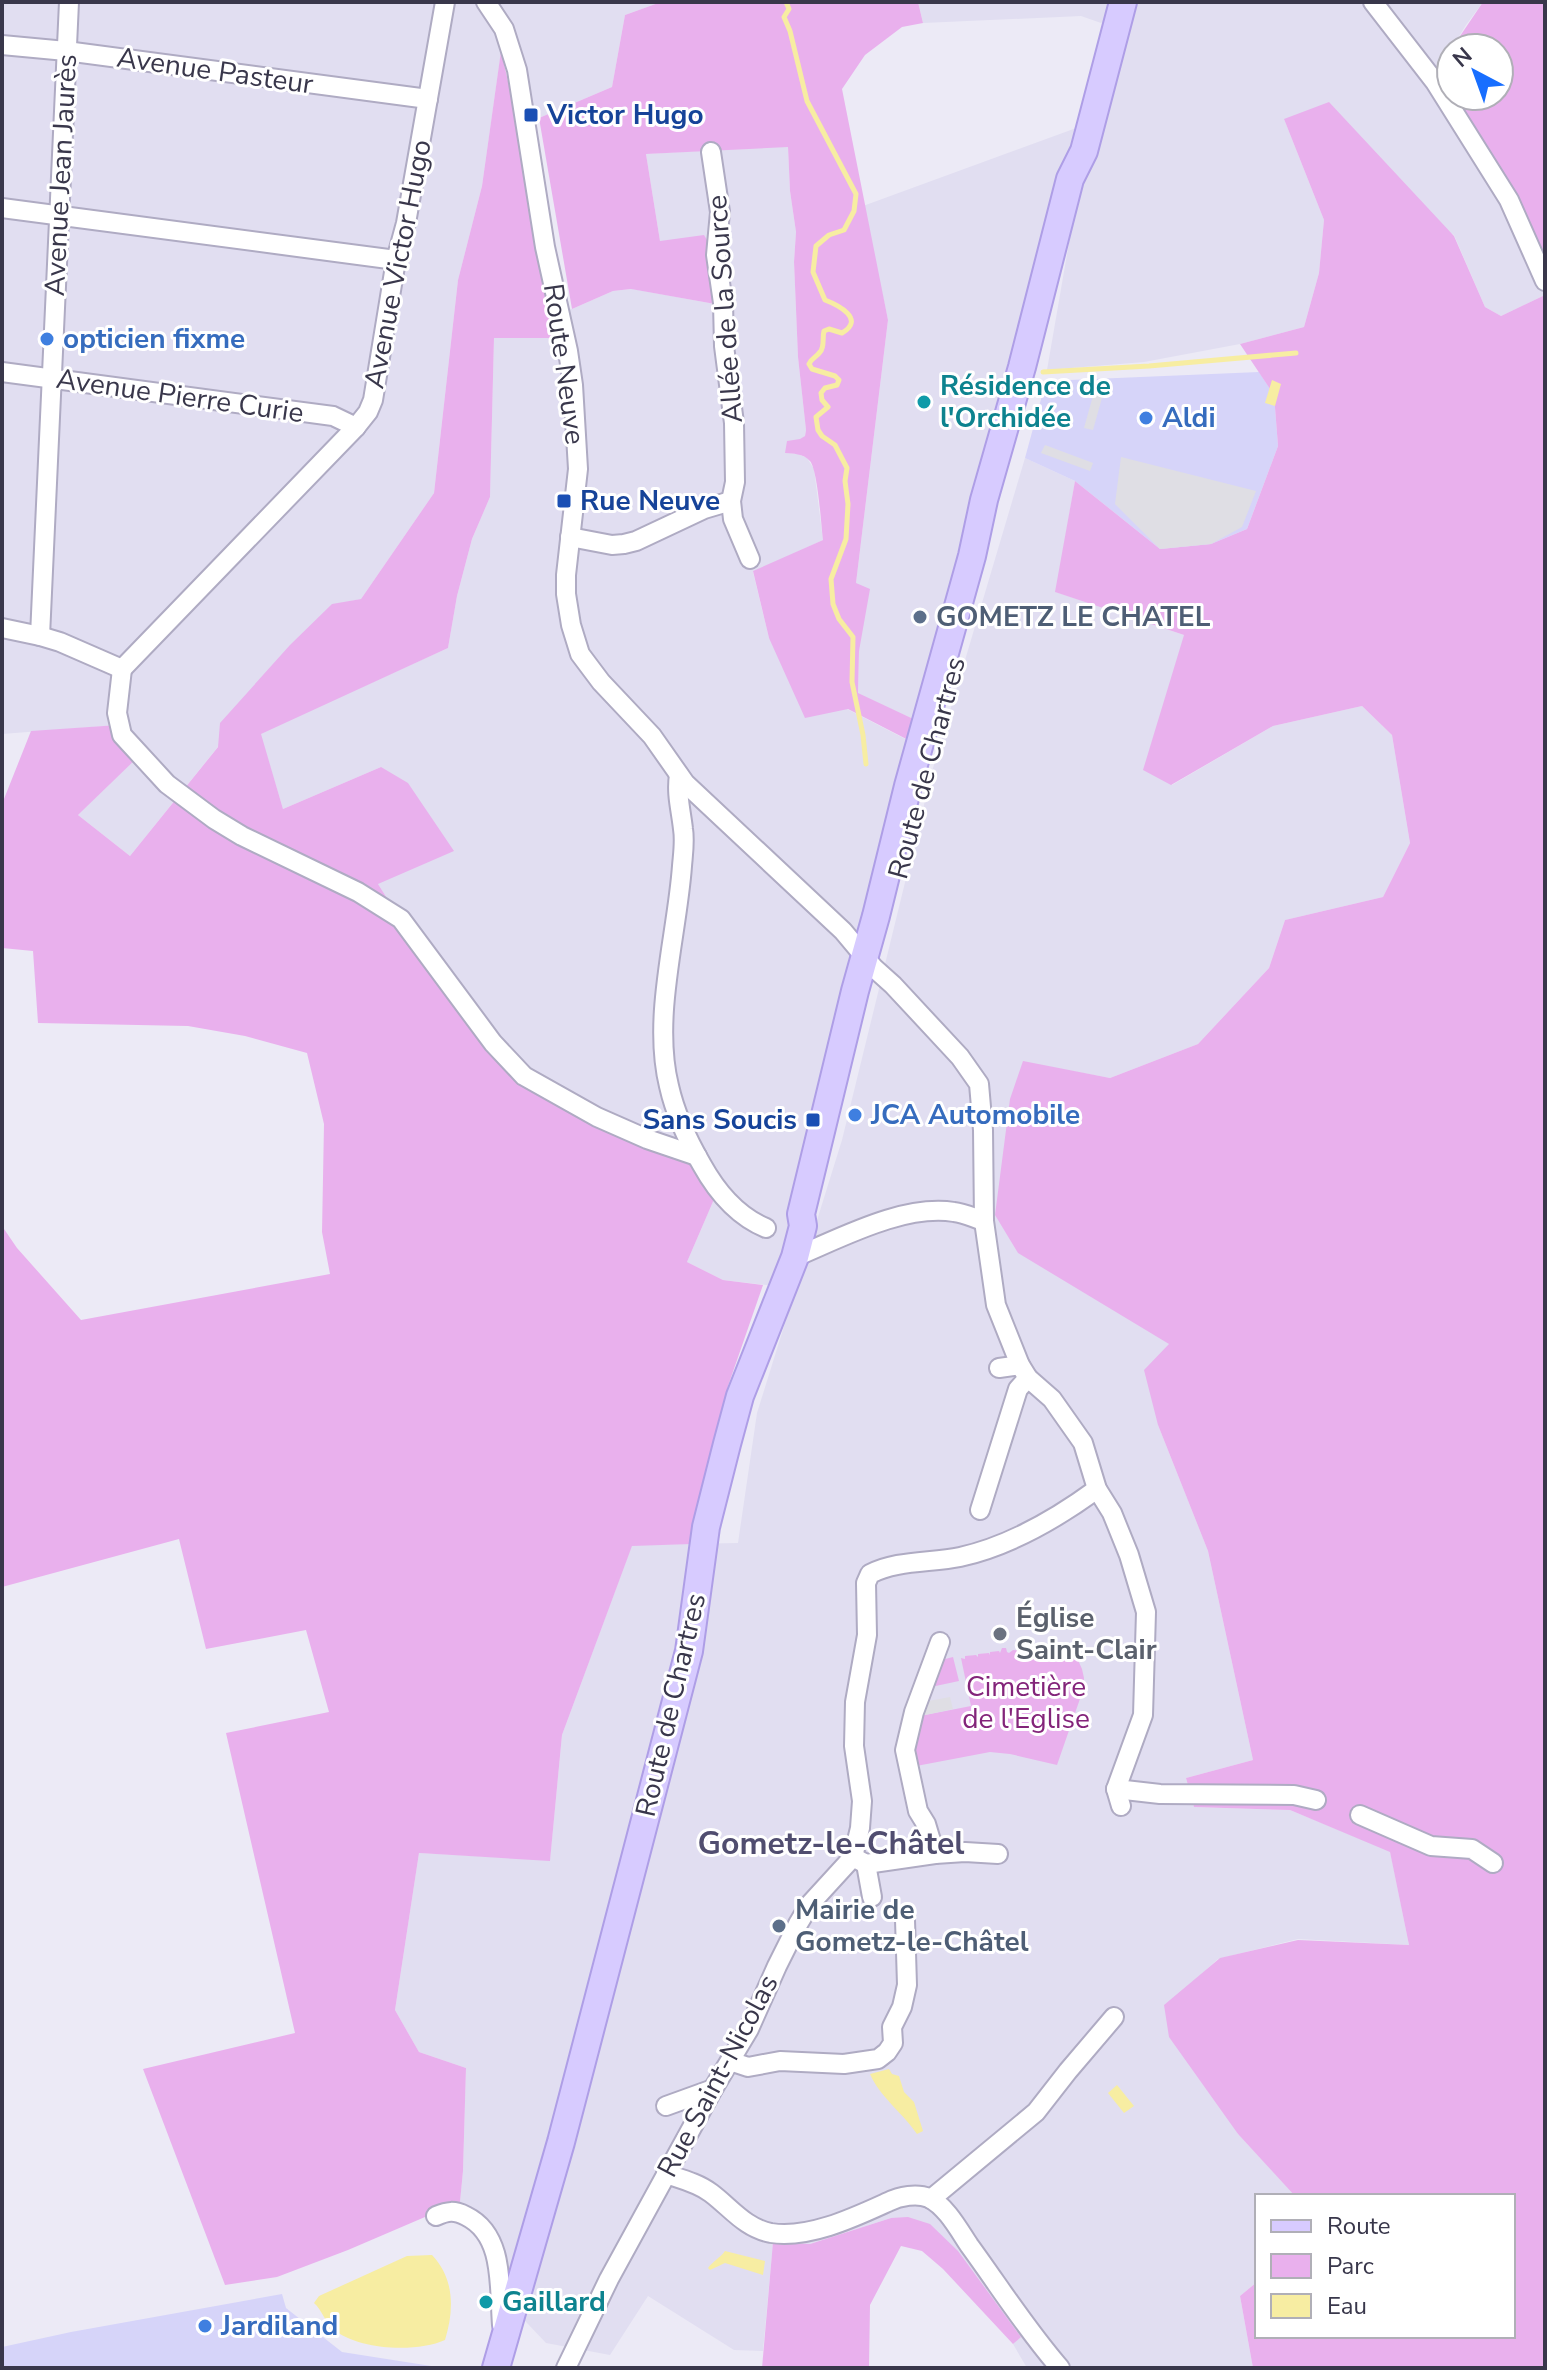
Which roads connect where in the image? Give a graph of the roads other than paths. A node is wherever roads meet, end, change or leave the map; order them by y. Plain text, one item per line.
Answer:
1 (69, 2) edge
2 (445, 2) edge
3 (486, 2) edge
4 (1123, 2) edge
5 (1373, 2) edge
6 (2, 45) edge
7 (66, 51) junction
8 (428, 99) junction
9 (711, 152) dead end
10 (2, 208) edge
11 (58, 215) junction
12 (396, 260) junction
13 (1545, 281) edge
14 (2, 372) edge
15 (52, 378) junction
16 (356, 427) junction
17 (731, 501) junction
18 (570, 537) junction
19 (750, 559) dead end
20 (2, 628) edge
21 (40, 636) junction
22 (122, 669) junction
23 (679, 775) junction
24 (870, 962) junction
25 (697, 1156) junction
26 (984, 1221) junction
27 (766, 1228) dead end
28 (795, 1257) junction
29 (999, 1368) dead end
30 (1024, 1371) junction
31 (1097, 1489) junction
32 (980, 1510) dead end
33 (940, 1642) dead end
34 (1316, 1800) dead end
35 (1360, 1815) dead end
36 (935, 1854) junction
37 (998, 1854) dead end
38 (859, 1860) junction
39 (1493, 1863) dead end
40 (872, 1897) dead end
41 (905, 1920) dead end
42 (1114, 2017) dead end
43 (730, 2061) junction
44 (713, 2089) junction
45 (666, 2106) dead end
46 (666, 2174) junction
47 (931, 2199) junction
48 (436, 2216) dead end
49 (511, 2334) junction
50 (496, 2368) edge
51 (507, 2368) edge
52 (566, 2368) edge
53 (1060, 2368) edge

1 - 7 street, Avenue Jean Jaurès
2 - 8 street, Avenue Victor Hugo
3 - 18 street, Route Neuve
4 - 24 main road, Route de Chartres
5 - 13 street
6 - 7 street, Avenue Pasteur
7 - 8 street, Avenue Pasteur
7 - 11 street, Avenue Jean Jaurès
8 - 12 street, Avenue Victor Hugo
9 - 17 street, Allée de la Source
10 - 11 street
11 - 12 street
11 - 15 street, Avenue Jean Jaurès
12 - 16 street, Avenue Victor Hugo
14 - 15 street, Avenue Pierre Curie
15 - 16 street, Avenue Pierre Curie
15 - 21 street, Avenue Jean Jaurès
16 - 22 street, Avenue Victor Hugo
17 - 18 street
17 - 19 street, Allée de la Source
18 - 23 street, Route Neuve
20 - 21 street
21 - 22 street
22 - 25 street
23 - 24 street, Route Neuve
23 - 25 street
24 - 26 street
24 - 28 main road, Route de Chartres
25 - 27 street
26 - 28 street
26 - 30 street
28 - 49 main road, Route de Chartres
29 - 30 street
30 - 31 street
30 - 32 street
31 - 34 street
31 - 38 street
33 - 36 street
35 - 39 street
36 - 37 street
36 - 38 street
38 - 40 street
38 - 43 street, Rue Saint-Nicolas
41 - 43 street
42 - 47 street
43 - 44 street, Rue Saint-Nicolas
44 - 45 street
44 - 46 street, Rue Saint-Nicolas
46 - 47 street
46 - 52 street, Rue Saint-Nicolas
47 - 53 street
48 - 49 street
49 - 50 main road, Route de Chartres
49 - 51 main road, Route de Chartres

